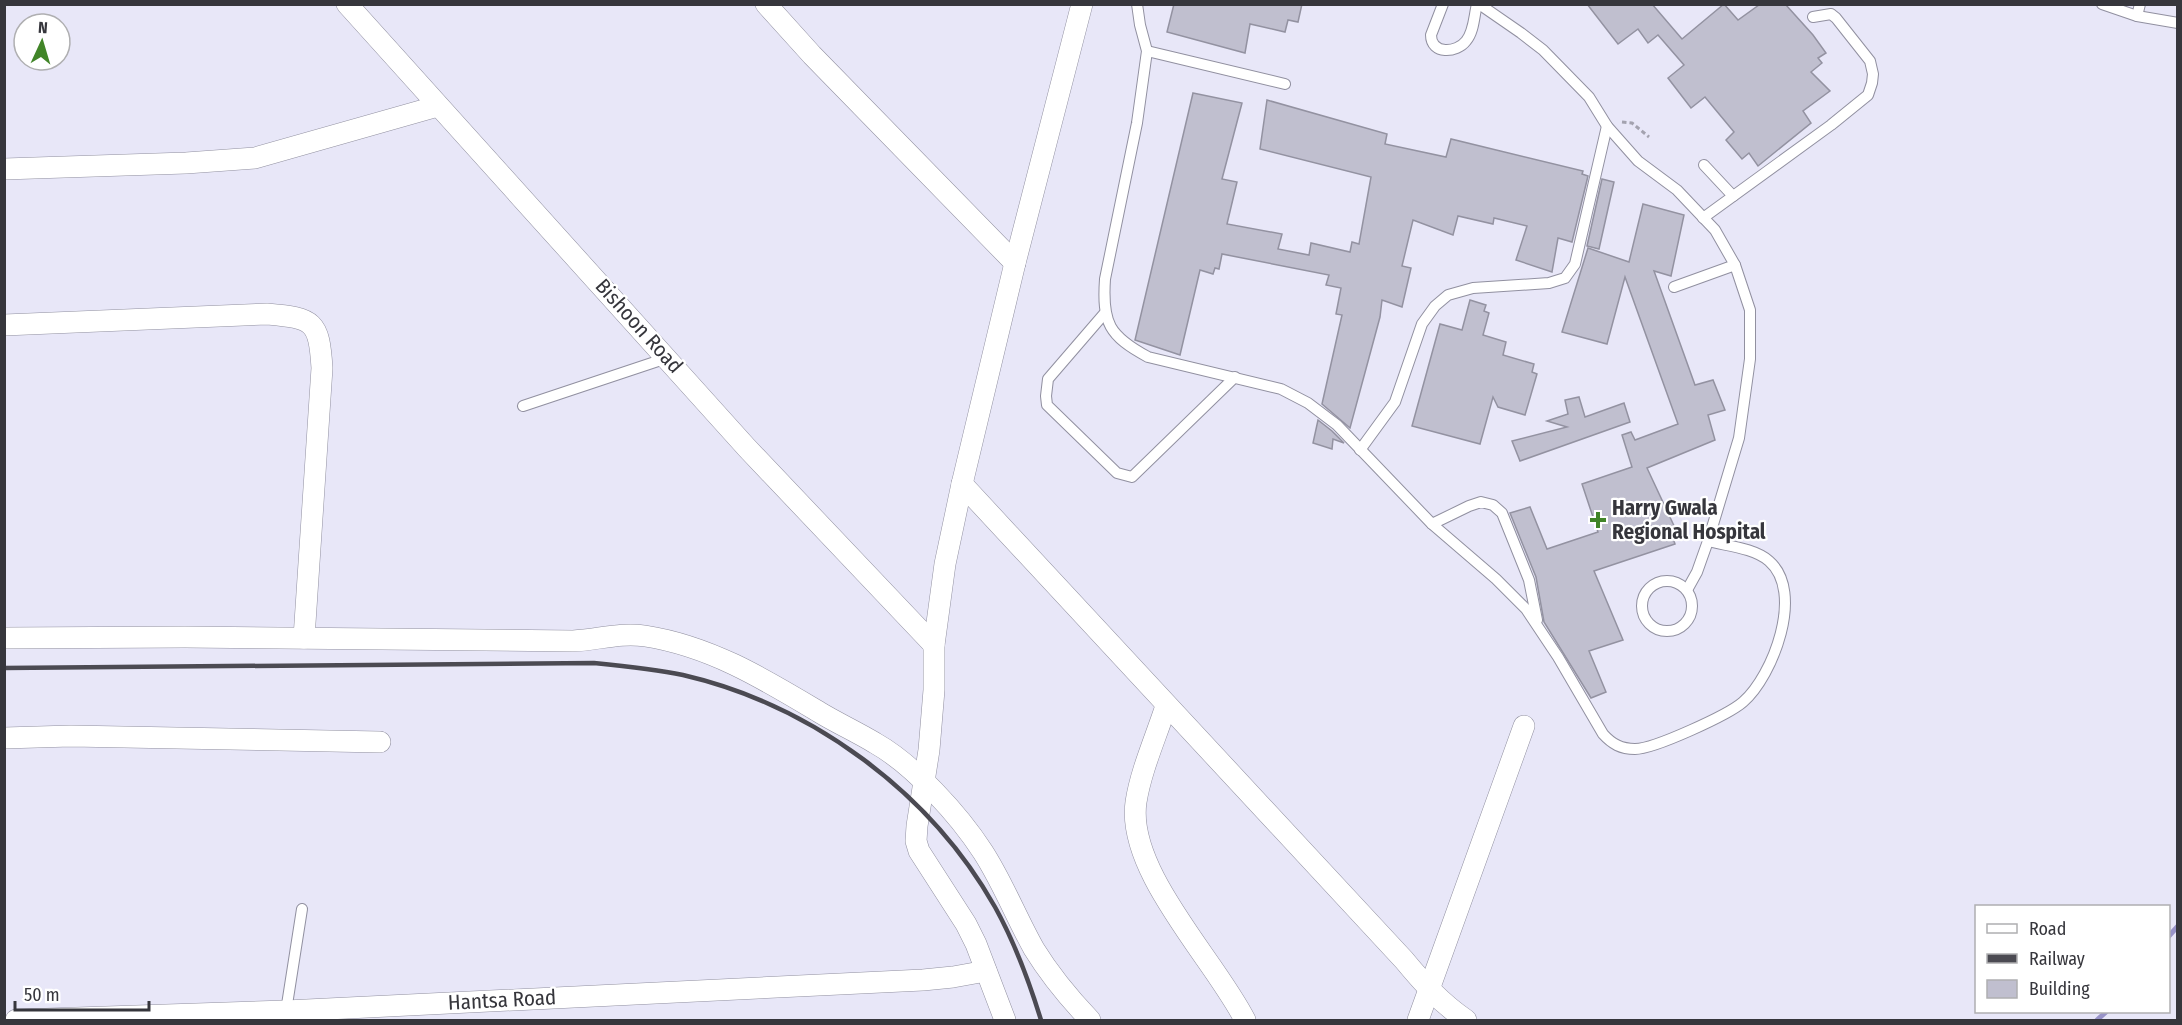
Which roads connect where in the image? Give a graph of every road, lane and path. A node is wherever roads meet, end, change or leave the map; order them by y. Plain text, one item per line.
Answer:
1 (347, 4) edge
2 (766, 4) edge
3 (1082, 4) edge
4 (1137, 4) edge
5 (1443, 4) edge
6 (1478, 4) edge
7 (2102, 4) edge
8 (2140, 4) edge
9 (2137, 16) junction
10 (1813, 17) dead end
11 (2178, 23) edge
12 (1147, 51) junction
13 (1285, 84) dead end
14 (438, 106) junction
15 (1607, 126) junction
16 (1704, 165) dead end
17 (4, 169) edge
18 (1733, 196) junction
19 (1704, 218) junction
20 (1016, 263) junction
21 (1735, 265) junction
22 (1674, 287) dead end
23 (1104, 314) junction
24 (4, 325) edge
25 (667, 358) junction
26 (1235, 377) junction
27 (523, 406) dead end
28 (1360, 450) junction
29 (962, 484) junction
30 (1432, 524) junction
31 (1708, 541) junction
32 (1686, 590) junction
33 (1539, 628) junction
34 (4, 638) edge
35 (304, 638) junction
36 (934, 645) junction
37 (1166, 706) junction
38 (1524, 726) dead end
39 (4, 738) edge
40 (380, 742) dead end
41 (924, 782) junction
42 (302, 909) dead end
43 (986, 971) junction
44 (1429, 990) junction
45 (286, 1011) junction
46 (16, 1020) edge
47 (1005, 1020) edge
48 (1090, 1020) edge
49 (1245, 1020) edge
50 (1418, 1020) edge
51 (1466, 1020) edge

1 - 14 street, Bishoon Road
2 - 20 street
3 - 20 street
4 - 12 lane
5 - 6 lane
6 - 15 lane
7 - 9 lane
8 - 9 lane
9 - 11 lane
10 - 18 lane
12 - 13 lane
12 - 23 lane
14 - 17 street
14 - 25 street, Bishoon Road
15 - 19 lane
15 - 28 lane
16 - 18 lane
18 - 19 lane
19 - 21 lane
20 - 29 street
21 - 22 lane
21 - 31 lane
23 - 26 lane
23 - 26 lane
24 - 35 street
25 - 27 lane
25 - 36 street, Bishoon Road
26 - 28 lane
28 - 30 lane
29 - 36 street
29 - 37 street
30 - 33 lane
30 - 33 lane
31 - 32 lane
31 - 33 lane
32 - 32 lane
34 - 35 street
35 - 41 street
36 - 41 street
37 - 44 street
37 - 49 street
38 - 44 street
39 - 40 street
41 - 43 street
41 - 48 street
42 - 45 lane
43 - 45 street, Hantsa Road
43 - 47 street
44 - 50 street
44 - 51 street
45 - 46 street, Hantsa Road

